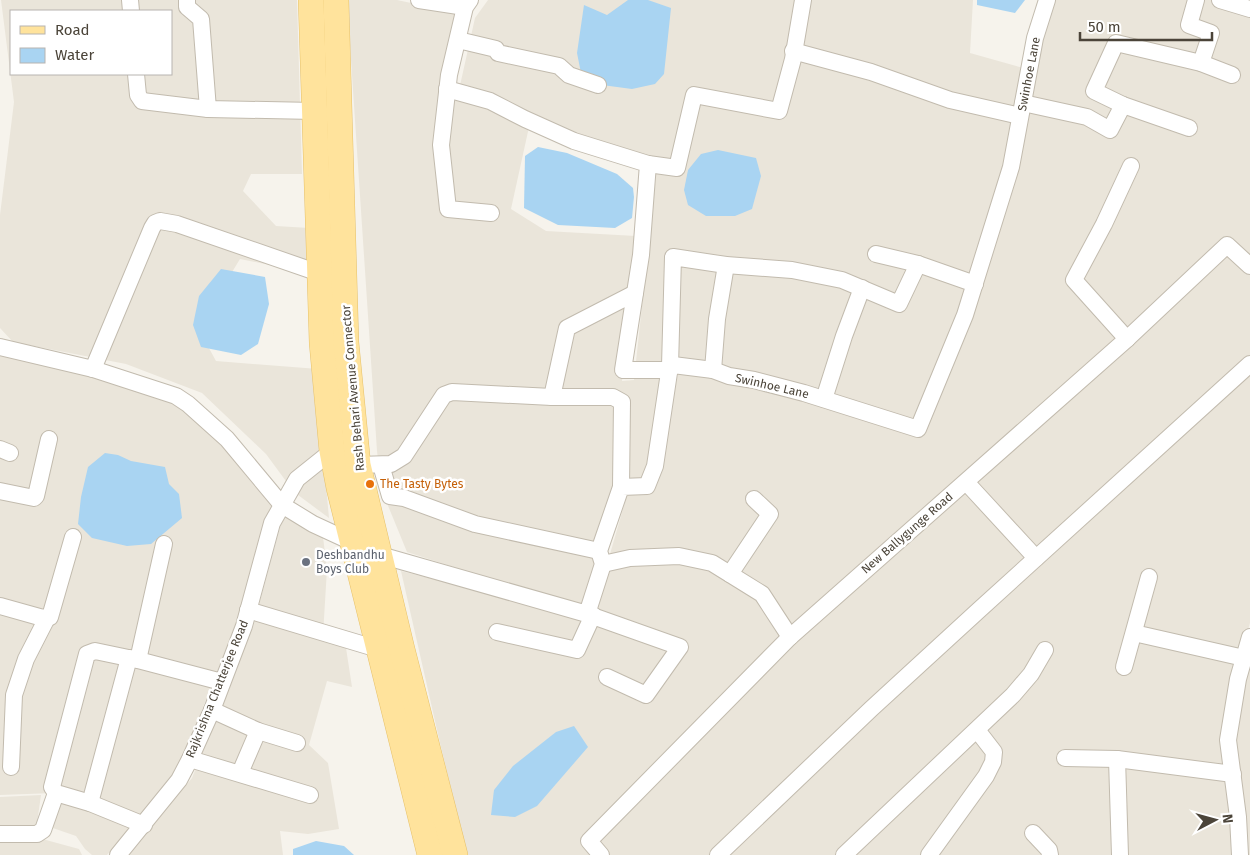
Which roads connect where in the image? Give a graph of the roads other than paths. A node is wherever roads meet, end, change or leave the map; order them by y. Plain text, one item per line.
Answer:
1 (187, 0) edge
2 (312, 0) edge
3 (336, 0) edge
4 (418, 0) edge
5 (803, 0) edge
6 (1047, 0) edge
7 (1196, 0) edge
8 (1220, 0) edge
9 (468, 4) edge
10 (1250, 9) edge
11 (458, 40) junction
12 (793, 51) junction
13 (1202, 63) junction
14 (136, 75) edge
15 (1232, 75) dead end
16 (598, 85) dead end
17 (447, 89) junction
18 (1123, 105) junction
19 (208, 109) junction
20 (1022, 110) junction
21 (315, 112) junction
22 (1188, 128) dead end
23 (648, 164) junction
24 (1131, 166) dead end
25 (491, 213) dead end
26 (876, 254) dead end
27 (918, 264) junction
28 (726, 265) junction
29 (1250, 266) edge
30 (319, 273) junction
31 (975, 284) junction
32 (862, 288) junction
33 (635, 293) junction
34 (1127, 339) junction
35 (0, 347) edge
36 (1250, 364) edge
37 (670, 368) junction
38 (93, 369) junction
39 (713, 370) junction
40 (552, 397) junction
41 (824, 399) junction
42 (49, 439) dead end
43 (332, 451) junction
44 (369, 465) junction
45 (966, 482) junction
46 (621, 487) junction
47 (0, 492) edge
48 (754, 499) dead end
49 (282, 505) junction
50 (73, 536) dead end
51 (164, 544) dead end
52 (353, 544) junction
53 (380, 555) junction
54 (601, 557) junction
55 (1036, 558) junction
56 (730, 574) junction
57 (1149, 577) dead end
58 (0, 606) edge
59 (248, 610) junction
60 (590, 614) junction
61 (47, 618) junction
62 (497, 632) dead end
63 (1134, 632) junction
64 (790, 637) junction
65 (1250, 637) edge
66 (378, 649) junction
67 (1045, 650) dead end
68 (1244, 658) junction
69 (133, 659) junction
70 (1124, 667) dead end
71 (607, 677) dead end
72 (222, 682) junction
73 (1244, 692) edge
74 (212, 710) junction
75 (258, 730) junction
76 (977, 730) junction
77 (297, 743) dead end
78 (1065, 758) dead end
79 (190, 759) junction
80 (1117, 759) junction
81 (11, 767) dead end
82 (240, 774) junction
83 (1233, 774) junction
84 (56, 793) junction
85 (310, 795) dead end
86 (90, 803) junction
87 (144, 825) junction
88 (1033, 833) dead end
89 (0, 834) edge
90 (126, 853) edge
91 (430, 855) edge
92 (455, 855) edge
93 (601, 855) edge
94 (718, 855) edge
95 (844, 855) edge
96 (929, 855) edge
97 (1050, 855) edge
98 (1120, 855) edge
99 (1240, 855) edge

1 - 19 street
2 - 21 main road, Rash Behari Avenue Connector
3 - 44 main road, Rash Behari Avenue Connector
4 - 9 street
5 - 12 street
6 - 20 street, Swinhoe Lane
7 - 13 street
8 - 10 street
9 - 11 street
11 - 16 street
11 - 17 street
12 - 20 street
12 - 23 street
13 - 15 street
13 - 18 street
14 - 19 street
17 - 23 street
17 - 25 street
18 - 20 street
18 - 22 street
19 - 21 street
20 - 31 street, Swinhoe Lane
21 - 30 main road, Rash Behari Avenue Connector
23 - 33 street
24 - 34 street
26 - 27 street
27 - 31 street
27 - 32 street
28 - 32 street
28 - 37 street
28 - 39 street
29 - 34 street, New Ballygunge Road
30 - 38 street
30 - 43 main road, Rash Behari Avenue Connector
31 - 41 street, Swinhoe Lane
32 - 41 street
33 - 37 street, Swinhoe Lane
33 - 40 street
34 - 45 street, New Ballygunge Road
35 - 38 street
36 - 55 street
37 - 39 street, Swinhoe Lane
37 - 46 street
38 - 49 street
39 - 41 street, Swinhoe Lane
40 - 44 street
40 - 46 street
42 - 47 street
43 - 49 street, Rajkrishna Chatterjee Road
43 - 52 main road, Rash Behari Avenue Connector
44 - 53 main road, Rash Behari Avenue Connector
44 - 54 street
45 - 55 street
45 - 64 street, New Ballygunge Road
46 - 54 street
48 - 56 street
49 - 52 street
49 - 59 street, Rajkrishna Chatterjee Road
50 - 61 street
51 - 69 street
52 - 53 street
52 - 66 main road, Rash Behari Avenue Connector
53 - 60 street
53 - 92 main road, Rash Behari Avenue Connector
54 - 56 street
54 - 60 street
55 - 94 street
56 - 64 street
57 - 63 street
58 - 61 street
59 - 66 street
59 - 72 street, Rajkrishna Chatterjee Road
60 - 62 street
60 - 71 street
61 - 81 street
63 - 68 street
63 - 70 street
64 - 93 street, New Ballygunge Road
65 - 68 street
66 - 91 main road, Rash Behari Avenue Connector
67 - 76 street
68 - 73 street
69 - 72 street
69 - 84 street
69 - 86 street
72 - 74 street, Rajkrishna Chatterjee Road
73 - 83 street
74 - 75 street
74 - 79 street, Rajkrishna Chatterjee Road
75 - 77 street
75 - 82 street
76 - 95 street
76 - 96 street
78 - 80 street
79 - 82 street
79 - 87 street, Rajkrishna Chatterjee Road
80 - 83 street
80 - 98 street
82 - 85 street
83 - 99 street
84 - 86 street
84 - 89 street
86 - 87 street
87 - 90 street, Rajkrishna Chatterjee Road
88 - 97 street

